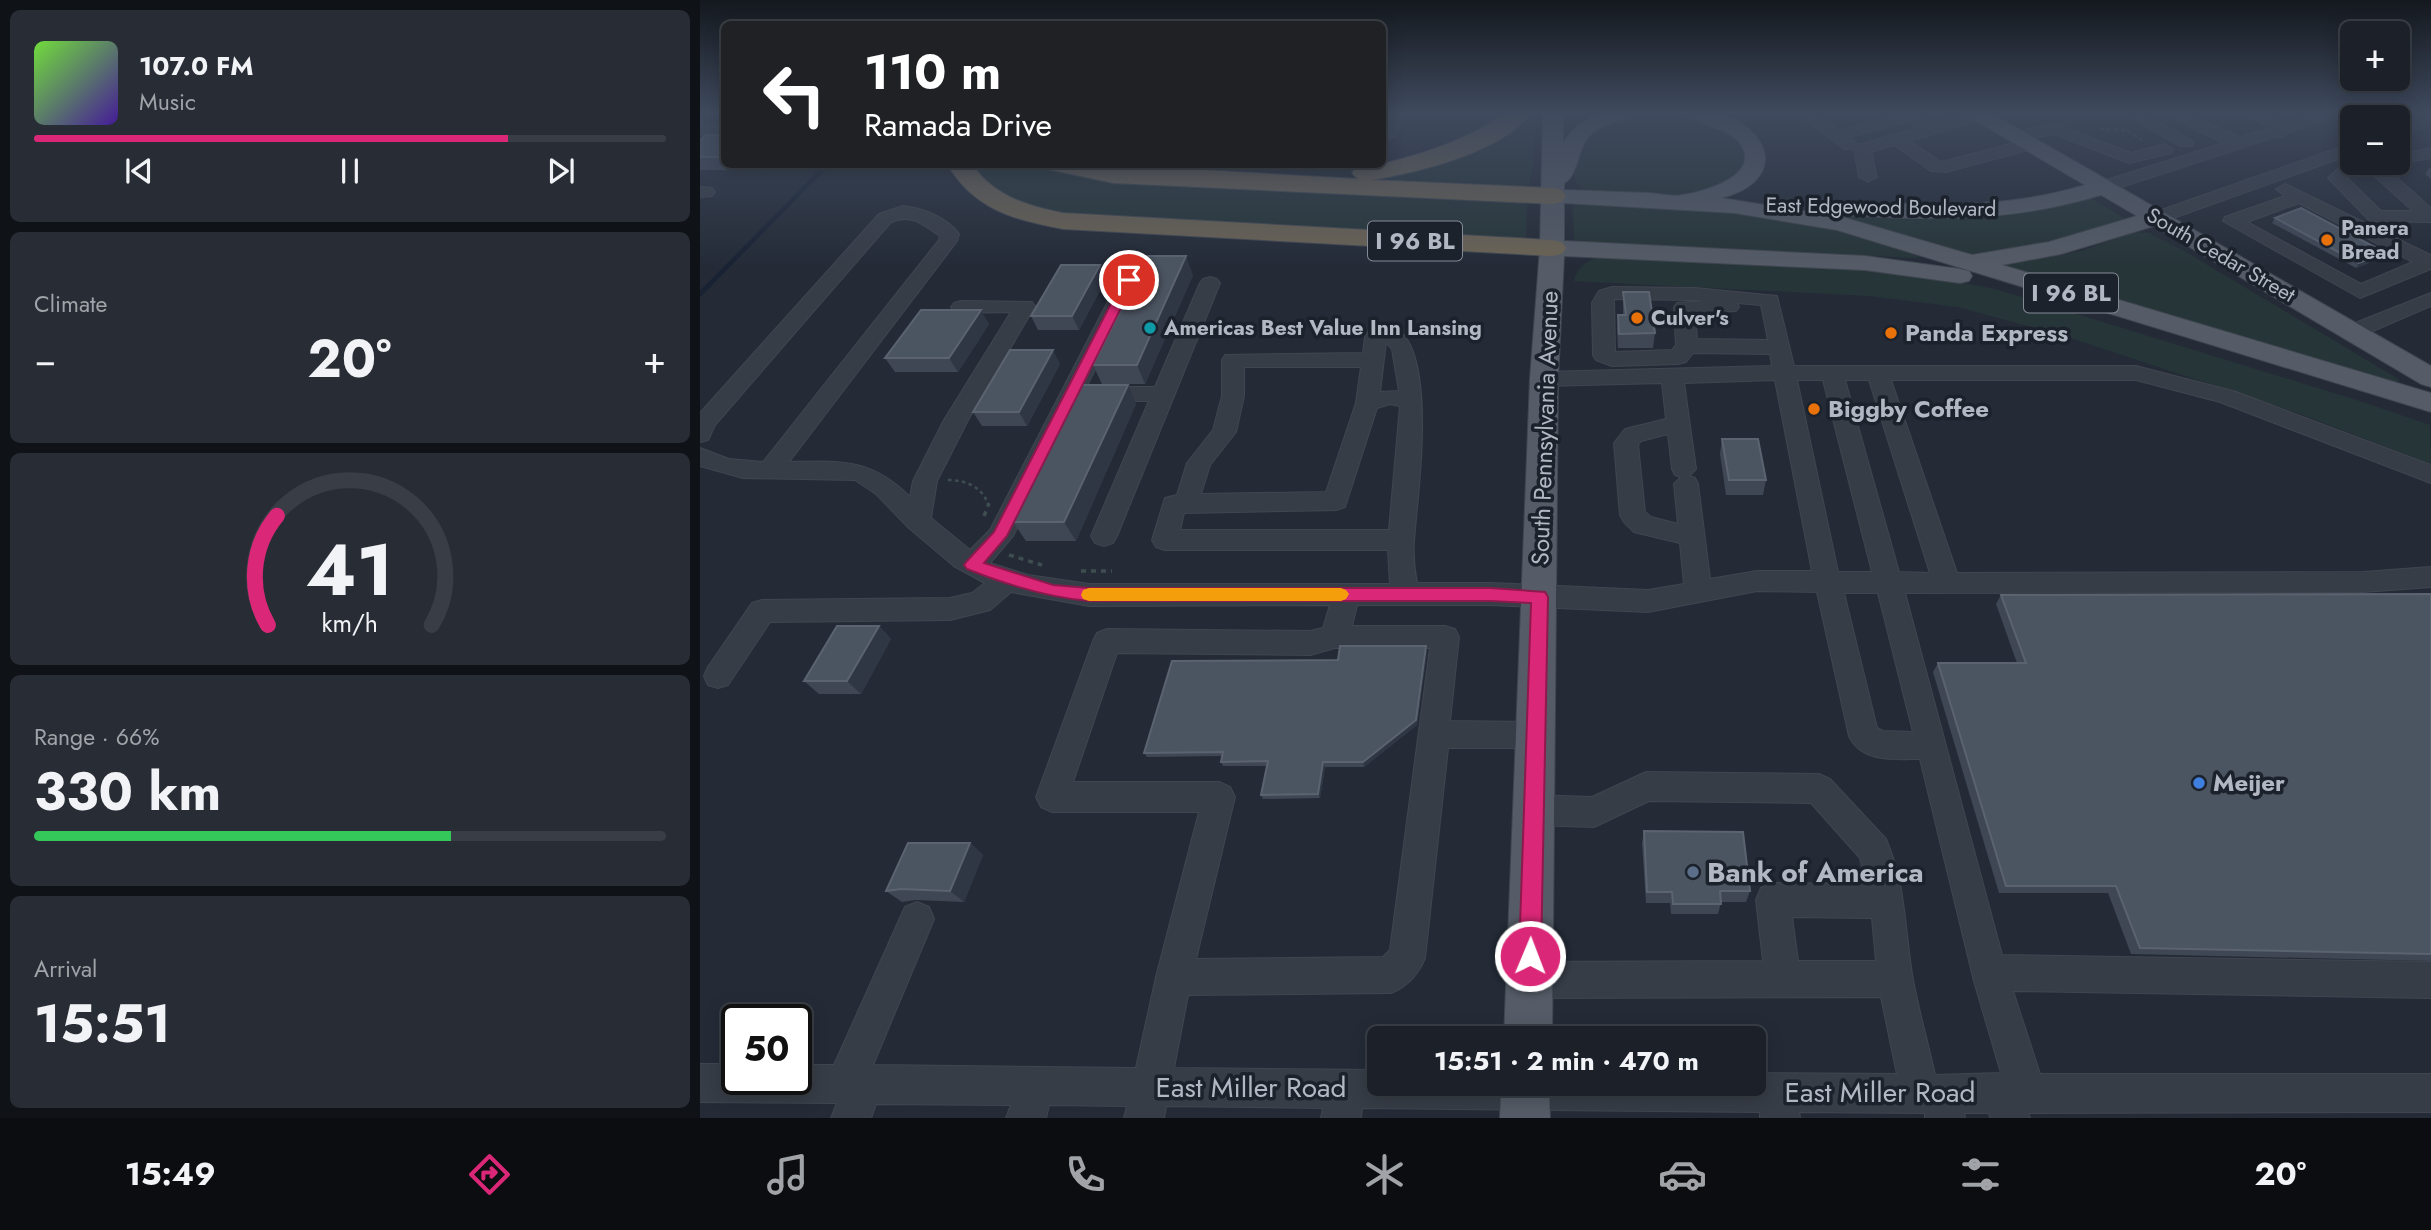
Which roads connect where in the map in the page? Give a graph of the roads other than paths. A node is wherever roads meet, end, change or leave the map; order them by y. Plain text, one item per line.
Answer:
1 (1409, 164) edge
2 (1553, 164) edge
3 (1565, 164) edge
4 (1754, 164) edge
5 (1865, 164) edge
6 (1933, 164) edge
7 (1954, 164) edge
8 (2064, 164) edge
9 (2174, 164) edge
10 (2195, 164) edge
11 (2306, 164) edge
12 (2378, 164) edge
13 (2379, 164) edge
14 (962, 168) edge
15 (1077, 168) edge
16 (1868, 177) dead end
17 (2265, 179) junction
18 (1270, 183) junction
19 (2103, 187) junction
20 (2230, 191) junction
21 (1553, 196) junction
22 (2300, 197) junction
23 (1665, 202) junction
24 (1706, 204) junction
25 (2156, 218) junction
26 (2246, 229) junction
27 (2369, 232) junction
28 (2431, 234) edge
29 (1552, 248) junction
30 (2402, 248) junction
31 (1970, 262) junction
32 (1865, 263) junction
33 (2430, 263) edge
34 (1129, 280) dead end
35 (1210, 283) dead end
36 (2431, 299) edge
37 (1728, 302) junction
38 (961, 307) edge
39 (2352, 331) junction
40 (1734, 346) junction
41 (1781, 347) junction
42 (1373, 359) junction
43 (1677, 360) junction
44 (1784, 373) junction
45 (1832, 373) junction
46 (1878, 373) junction
47 (2431, 378) edge
48 (1544, 379) junction
49 (1071, 394) junction
50 (1163, 394) junction
51 (1412, 401) junction
52 (1367, 402) junction
53 (2431, 403) edge
54 (2431, 418) edge
55 (1678, 424) junction
56 (700, 434) edge
57 (700, 456) edge
58 (770, 470) junction
59 (2431, 474) edge
60 (1186, 503) junction
61 (918, 521) junction
62 (1104, 536) dead end
63 (1693, 537) junction
64 (1401, 540) junction
65 (972, 565) junction
66 (2431, 577) edge
67 (1008, 579) junction
68 (1827, 582) junction
69 (1889, 583) junction
70 (1947, 584) junction
71 (1698, 590) junction
72 (1346, 594) junction
73 (1405, 594) junction
74 (1540, 597) junction
75 (1335, 637) junction
76 (718, 676) dead end
77 (1434, 734) junction
78 (1535, 735) junction
79 (1932, 746) junction
80 (1532, 810) junction
81 (1888, 901) junction
82 (917, 919) dead end
83 (1990, 973) junction
84 (1174, 976) junction
85 (1783, 979) junction
86 (1895, 979) junction
87 (1529, 980) junction
88 (2431, 980) edge
89 (1528, 1026) edge
90 (700, 1083) edge
91 (2431, 1093) edge
92 (854, 1096) edge
93 (1525, 1097) edge
94 (2012, 1101) edge
95 (1031, 1102) edge
96 (1343, 1102) edge
97 (1935, 1102) edge
98 (1147, 1103) edge
99 (1778, 1105) edge

1 - 18 highway
2 - 21 main road, South Pennsylvania Avenue
3 - 21 main road
4 - 23 main road
5 - 16 street
6 - 7 street
8 - 19 main road, South Cedar Street
9 - 19 street, East Edgewood Boulevard
10 - 20 street
11 - 17 street
12 - 13 street
14 - 29 highway, I 96 BL
15 - 18 highway, I 96 BL
17 - 20 street
17 - 22 street
18 - 21 highway, I 96 BL
19 - 24 main road, East Edgewood Boulevard
19 - 25 main road, South Cedar Street
20 - 25 street
21 - 23 main road, I 96 BL
21 - 29 main road, South Pennsylvania Avenue
22 - 26 street
22 - 27 street
23 - 24 main road, I 96 BL
24 - 31 main road, I 96 BL
25 - 31 main road
25 - 39 main road, South Cedar Street
26 - 30 lane
26 - 33 street
27 - 28 street
27 - 30 street
29 - 32 main road, I 96 BL
29 - 48 main road, South Pennsylvania Avenue
30 - 33 street
31 - 32 main road
31 - 53 main road, I 96 BL
32 - 54 main road, I 96 BL
34 - 49 street
35 - 50 street
36 - 39 street
37 - 40 street
37 - 41 street
37 - 43 street
37 - 43 street
38 - 61 street
39 - 47 main road, South Cedar Street
40 - 41 street
40 - 43 street
41 - 44 street
42 - 51 street
42 - 52 street
42 - 60 street
43 - 44 street
43 - 48 street
43 - 55 street
44 - 45 street
44 - 68 street
45 - 46 street
45 - 69 street
46 - 59 street
46 - 70 street
48 - 74 main road, South Pennsylvania Avenue
49 - 50 street
49 - 65 street
50 - 62 street
51 - 52 street
51 - 64 street
52 - 60 street
55 - 63 street
55 - 63 street
56 - 58 street
57 - 58 street
58 - 61 street
60 - 64 street
61 - 65 street
63 - 71 street
64 - 73 street
65 - 67 street
66 - 70 street
67 - 72 street
67 - 76 street
68 - 69 street
68 - 71 street
68 - 79 street
69 - 70 street
69 - 79 street
71 - 74 street
72 - 73 street
72 - 75 street
73 - 74 street
74 - 78 main road, South Pennsylvania Avenue
75 - 77 street
75 - 84 street
77 - 78 street
77 - 84 street
78 - 80 main road, South Pennsylvania Avenue
79 - 83 street
80 - 81 street
80 - 87 main road, South Pennsylvania Avenue
81 - 85 street
81 - 86 street
82 - 92 street
83 - 88 street
83 - 94 street
84 - 98 street
85 - 86 lane
85 - 87 street
86 - 97 street
87 - 89 main road, South Pennsylvania Avenue
90 - 92 street, East Miller Road
91 - 94 street, East Miller Road
92 - 95 street, East Miller Road
93 - 96 street, East Miller Road
93 - 99 street, East Miller Road
94 - 97 street, East Miller Road
95 - 98 street, East Miller Road
96 - 98 street, East Miller Road
97 - 99 street, East Miller Road

